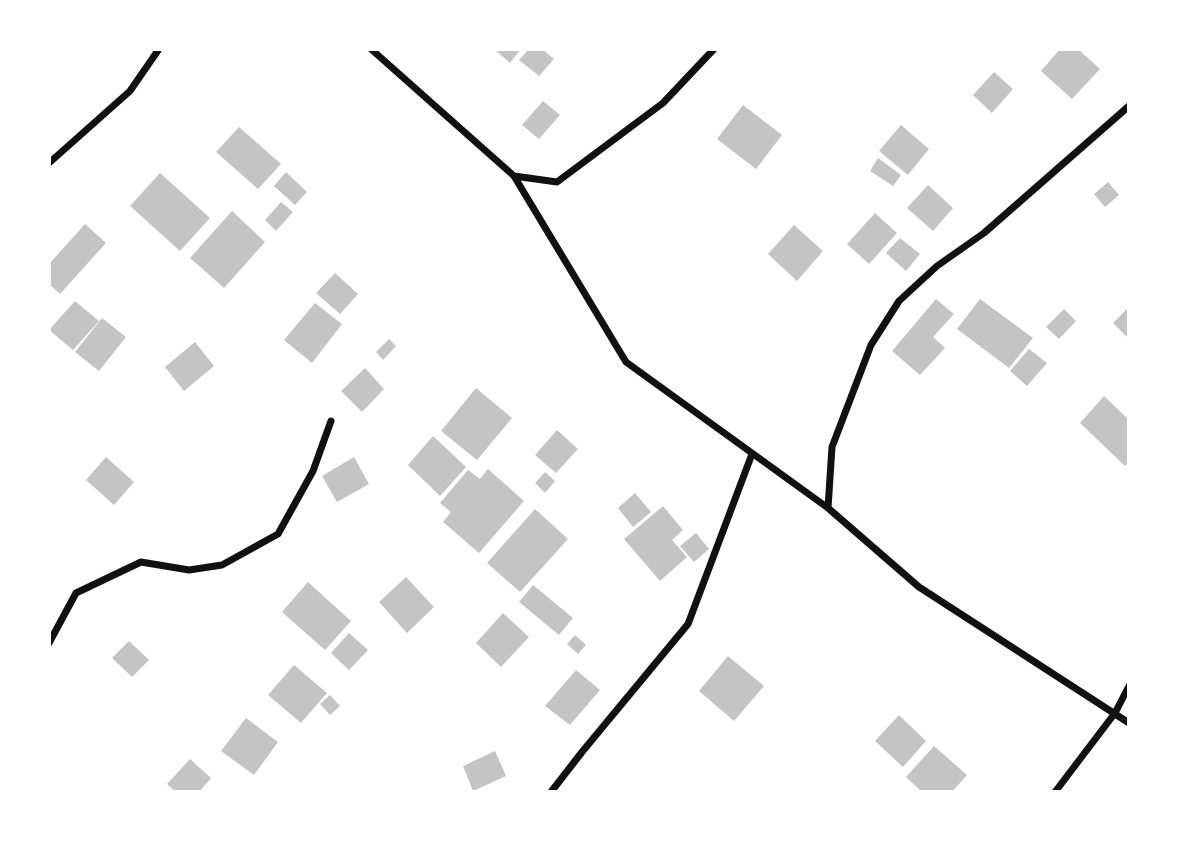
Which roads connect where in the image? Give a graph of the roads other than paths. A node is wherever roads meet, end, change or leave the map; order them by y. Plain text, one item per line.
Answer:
1 (159, 49) edge
2 (371, 49) edge
3 (715, 49) edge
4 (1129, 106) edge
5 (49, 163) edge
6 (514, 176) junction
7 (331, 421) dead end
8 (752, 454) junction
9 (828, 508) junction
10 (49, 643) edge
11 (1129, 686) edge
12 (1115, 713) junction
13 (1129, 723) edge
14 (551, 792) edge
15 (1055, 792) edge

1 - 5 street
2 - 6 street
3 - 6 street
4 - 9 street
6 - 8 street
7 - 10 street
8 - 9 street
8 - 14 street
9 - 12 street
11 - 12 street
12 - 13 street
12 - 15 street

